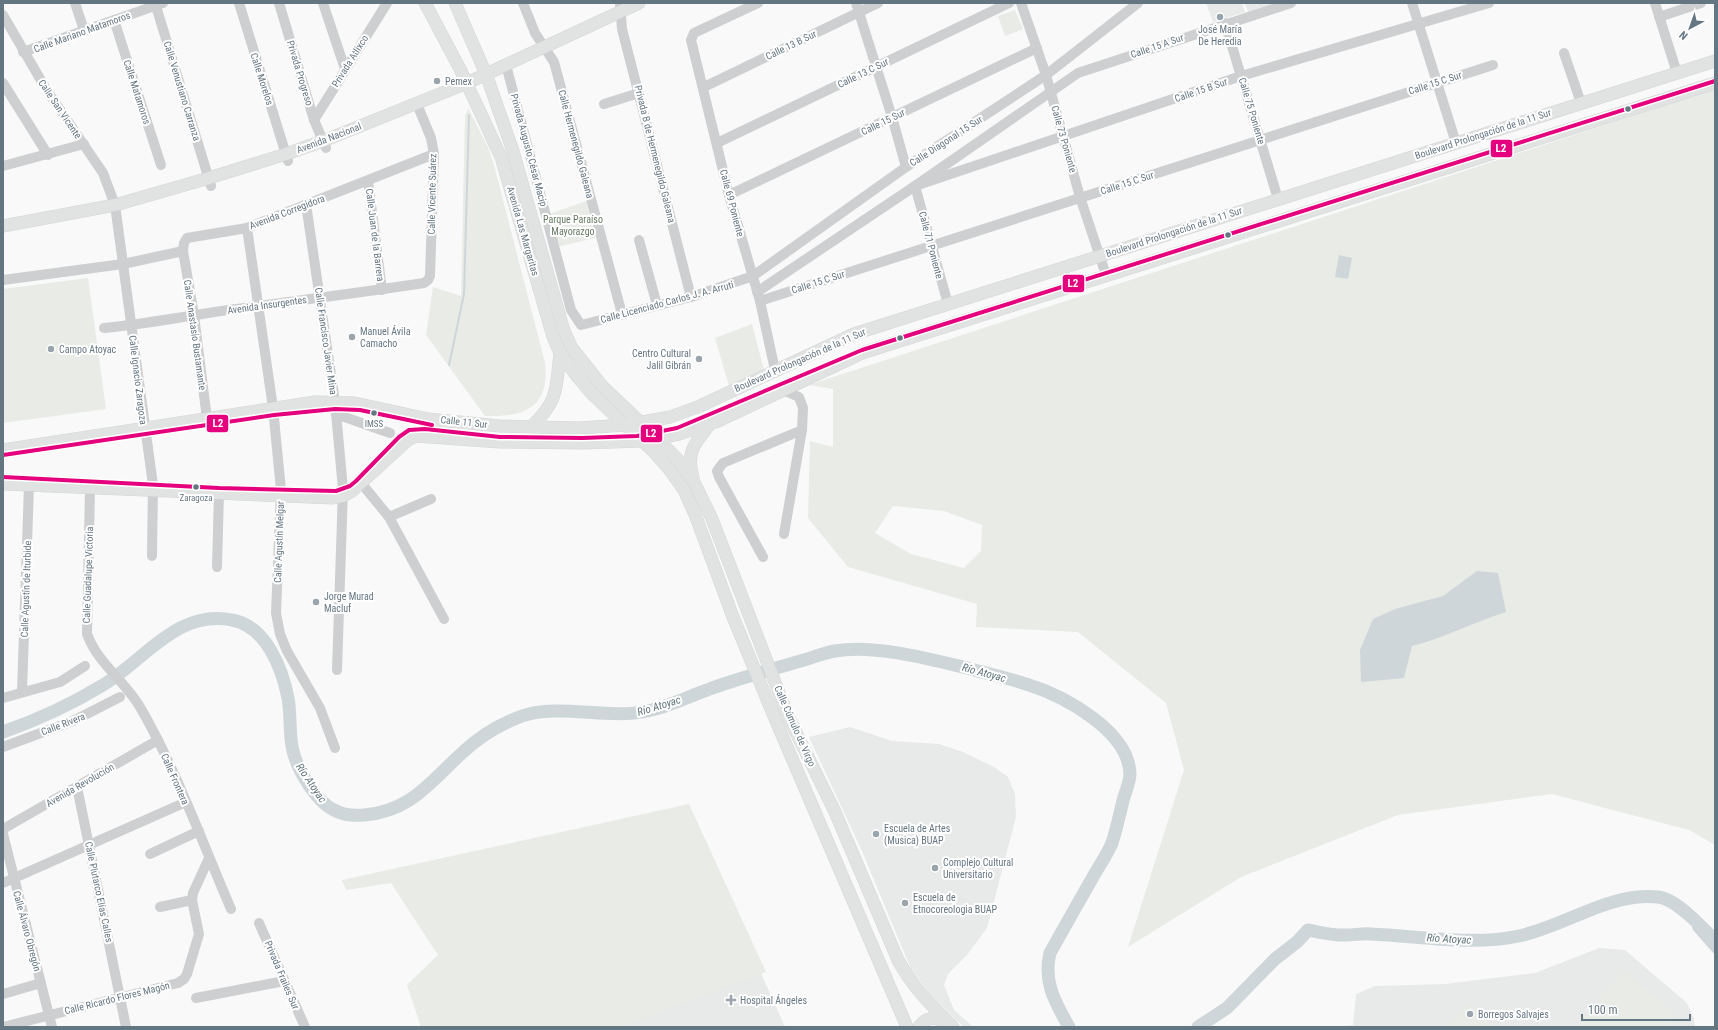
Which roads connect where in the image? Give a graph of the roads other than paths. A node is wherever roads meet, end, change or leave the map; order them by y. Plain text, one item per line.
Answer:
1 (75, 3) edge
2 (238, 3) edge
3 (279, 3) edge
4 (323, 3) edge
5 (387, 3) edge
6 (425, 3) edge
7 (455, 3) edge
8 (523, 3) edge
9 (639, 3) edge
10 (758, 3) edge
11 (878, 3) edge
12 (1009, 3) edge
13 (1021, 3) edge
14 (1138, 3) edge
15 (1291, 3) edge
16 (1412, 3) edge
17 (1489, 3) edge
18 (1655, 3) edge
19 (1701, 3) edge
20 (158, 4) edge
21 (620, 7) edge
22 (857, 8) edge
23 (3, 15) edge
24 (1660, 17) junction
25 (114, 20) junction
26 (1225, 23) junction
27 (1419, 25) junction
28 (84, 30) junction
29 (545, 47) junction
30 (1037, 48) junction
31 (23, 52) junction
32 (1564, 53) dead end
33 (1715, 61) edge
34 (506, 65) junction
35 (1493, 65) dead end
36 (876, 66) junction
37 (344, 69) junction
38 (1678, 73) junction
39 (486, 74) junction
40 (1046, 75) junction
41 (1241, 76) junction
42 (3, 83) edge
43 (1437, 83) junction
44 (1715, 83) edge
45 (468, 86) junction
46 (704, 87) junction
47 (1050, 91) junction
48 (639, 93) junction
49 (1581, 103) junction
50 (604, 104) dead end
51 (418, 106) junction
52 (892, 117) junction
53 (314, 120) junction
54 (1063, 137) junction
55 (1260, 140) junction
56 (717, 143) junction
57 (1456, 143) junction
58 (84, 144) junction
59 (324, 145) junction
60 (434, 154) junction
61 (48, 155) junction
62 (287, 158) junction
63 (161, 165) dead end
64 (3, 166) edge
65 (906, 167) junction
66 (368, 181) junction
67 (210, 182) junction
68 (915, 186) junction
69 (729, 195) junction
70 (1080, 198) junction
71 (1278, 199) junction
72 (306, 204) junction
73 (115, 208) junction
74 (3, 226) edge
75 (247, 228) junction
76 (3, 233) edge
77 (639, 240) dead end
78 (930, 246) junction
79 (183, 251) junction
80 (1099, 256) junction
81 (123, 264) junction
82 (1106, 275) junction
83 (753, 276) junction
84 (3, 280) edge
85 (428, 280) joint
86 (382, 290) junction
87 (691, 297) junction
88 (759, 297) junction
89 (319, 298) junction
90 (948, 304) junction
91 (657, 305) junction
92 (258, 306) junction
93 (622, 314) junction
94 (194, 315) junction
95 (131, 325) junction
96 (580, 325) joint
97 (104, 328) dead end
98 (560, 353) junction
99 (775, 370) junction
100 (783, 390) junction
101 (335, 402) junction
102 (273, 408) junction
103 (336, 414) junction
104 (207, 419) junction
105 (642, 423) junction
106 (710, 424) junction
107 (626, 425) junction
108 (532, 427) junction
109 (580, 428) junction
110 (144, 429) junction
111 (802, 430) junction
112 (390, 433) dead end
113 (658, 439) junction
114 (643, 441) junction
115 (583, 443) junction
116 (3, 450) edge
117 (694, 482) junction
118 (3, 484) edge
119 (362, 484) junction
120 (29, 485) junction
121 (90, 488) junction
122 (153, 490) junction
123 (343, 492) junction
124 (219, 493) junction
125 (281, 496) junction
126 (431, 499) dead end
127 (389, 517) junction
128 (784, 534) dead end
129 (152, 556) dead end
130 (763, 557) dead end
131 (217, 567) dead end
132 (444, 619) dead end
133 (100, 659) joint
134 (85, 666) dead end
135 (337, 670) dead end
136 (22, 692) junction
137 (120, 696) dead end
138 (3, 698) edge
139 (158, 740) junction
140 (3, 747) edge
141 (335, 748) dead end
142 (77, 787) junction
143 (186, 802) junction
144 (3, 829) edge
145 (199, 831) junction
146 (3, 834) edge
147 (89, 844) junction
148 (150, 854) dead end
149 (209, 858) junction
150 (13, 878) junction
151 (3, 883) edge
152 (192, 900) junction
153 (856, 906) junction
154 (160, 907) dead end
155 (231, 909) dead end
156 (259, 923) dead end
157 (884, 926) junction
158 (284, 981) junction
159 (41, 983) junction
160 (3, 994) edge
161 (120, 997) junction
162 (196, 998) dead end
163 (49, 1015) junction
164 (3, 1027) edge
165 (52, 1027) edge
166 (126, 1027) edge
167 (304, 1027) edge
168 (907, 1027) edge
169 (919, 1027) edge
170 (952, 1027) edge

1 - 28 street
2 - 62 street, Calle Morelos
3 - 53 street, Privada Progreso
4 - 37 street
5 - 37 street, Privada Atlixco
6 - 45 main road, Avenida Las Margaritas
7 - 39 main road, Avenida Las Margaritas
8 - 29 street, Calle Hermenegildo Galeana
9 - 21 main road, Avenida Nacional
10 - 46 street, Calle 69 Poniente
11 - 22 street, Calle 13 B Sur
12 - 36 street, Calle 13 C Sur
13 - 30 street, Calle 73 Poniente
14 - 40 street, Calle Diagonal 15 Sur
15 - 26 street, Calle 15 A Sur
16 - 27 street
17 - 27 street, Calle 15 B Sur
18 - 24 street
19 - 24 street
20 - 25 street, Calle Mariano Matamoros
20 - 67 street, Calle Venustiano Carranza
21 - 29 main road, Avenida Nacional
21 - 48 street, Privada B de Hermenegildo Galeana
22 - 36 street
22 - 46 street, Calle 13 B Sur
23 - 31 street, Calle San Vicente
24 - 38 street
25 - 28 street, Calle Mariano Matamoros
25 - 63 street, Calle Matamoros
26 - 41 street, Calle 75 Poniente
26 - 47 street, Calle 15 A Sur
27 - 41 street, Calle 15 B Sur
27 - 43 street
28 - 31 street, Calle Mariano Matamoros
29 - 34 main road, Avenida Nacional
29 - 93 street, Calle Hermenegildo Galeana
30 - 40 street, Calle 73 Poniente
30 - 52 street, Calle 15 Sur
31 - 58 street, Calle San Vicente
32 - 49 street
33 - 38 main road, Boulevard Prolongación de la 11 Sur
34 - 39 main road, Avenida Nacional
34 - 96 street, Privada Augusto César Macip
35 - 43 street, Calle 15 C Sur
36 - 52 street
36 - 56 street, Calle 13 C Sur
37 - 53 street, Privada Atlixco
38 - 49 main road, Boulevard Prolongación de la 11 Sur
39 - 45 main road, Avenida Nacional
39 - 105 main road, Avenida Las Margaritas
40 - 47 street, Calle 73 Poniente
40 - 65 street, Calle Diagonal 15 Sur
41 - 54 street, Calle 15 B Sur
41 - 55 street, Calle 75 Poniente
42 - 61 street
43 - 55 street, Calle 15 C Sur
43 - 57 street
44 - 82 main road, Boulevard Prolongación de la 11 Sur
45 - 51 main road, Avenida Nacional
45 - 98 main road, Avenida Las Margaritas
46 - 56 street, Calle 69 Poniente
47 - 54 street, Calle 73 Poniente
47 - 68 street, Calle Diagonal 15 Sur
48 - 50 street
48 - 87 street, Privada B de Hermenegildo Galeana
49 - 57 main road, Boulevard Prolongación de la 11 Sur
51 - 59 main road, Avenida Nacional
51 - 60 street, Calle Vicente Suárez
52 - 65 street
52 - 69 street, Calle 15 Sur
53 - 59 street, Privada Progreso
54 - 68 street, Calle 15 B Sur
54 - 70 street, Calle 73 Poniente
55 - 70 street, Calle 15 C Sur
55 - 71 street, Calle 75 Poniente
56 - 69 street, Calle 69 Poniente
57 - 71 main road, Boulevard Prolongación de la 11 Sur
58 - 61 street
58 - 73 street, Calle San Vicente
59 - 62 main road, Avenida Nacional
60 - 66 street, Avenida Corregidora
60 - 85 street, Calle Vicente Suárez
61 - 64 street
62 - 67 main road, Avenida Nacional
65 - 83 street, Calle Diagonal 15 Sur
66 - 72 street, Avenida Corregidora
66 - 86 street, Calle Juan de la Barrera
67 - 73 main road, Avenida Nacional
68 - 78 street, Calle 71 Poniente
68 - 88 street, Calle Diagonal 15 Sur
69 - 83 street, Calle 69 Poniente
70 - 78 street, Calle 15 C Sur
70 - 80 street, Calle 73 Poniente
71 - 80 main road, Boulevard Prolongación de la 11 Sur
72 - 75 street, Avenida Corregidora
72 - 89 street, Calle Francisco Javier Mina
73 - 74 main road, Avenida Nacional
73 - 76 main road, Avenida Nacional
73 - 81 street, Calle Ignacio Zaragoza
75 - 79 street, Avenida Corregidora
75 - 92 street, Calle Agustín Melgar
77 - 91 street
78 - 88 street, Calle 15 C Sur
78 - 90 street, Calle 71 Poniente
79 - 81 street
79 - 94 street, Calle Anastasio Bustamante
80 - 82 street, Calle 73 Poniente
80 - 90 main road, Boulevard Prolongación de la 11 Sur
81 - 84 street
81 - 95 street, Calle Ignacio Zaragoza
82 - 100 main road, Boulevard Prolongación de la 11 Sur
83 - 87 street, Calle Licenciado Carlos J. A. Arruti
83 - 88 street, Calle 69 Poniente
85 - 86 street, Avenida Insurgentes
86 - 89 street, Avenida Insurgentes
87 - 91 street, Calle Licenciado Carlos J. A. Arruti
88 - 99 street, Calle 69 Poniente
89 - 92 street, Avenida Insurgentes
89 - 101 street, Calle Francisco Javier Mina
90 - 99 main road, Boulevard Prolongación de la 11 Sur
91 - 93 street, Calle Licenciado Carlos J. A. Arruti
92 - 94 street, Avenida Insurgentes
92 - 102 street, Calle Agustín Melgar
93 - 96 street, Calle Licenciado Carlos J. A. Arruti
94 - 95 street, Avenida Insurgentes
94 - 104 street, Calle Anastasio Bustamante
95 - 97 street, Avenida Insurgentes
95 - 110 street, Calle Ignacio Zaragoza
98 - 107 main road, Avenida Las Margaritas
98 - 108 main road
99 - 105 main road, Boulevard Prolongación de la 11 Sur
100 - 106 main road, Boulevard Prolongación de la 11 Sur
100 - 111 street
101 - 102 main road, Calle 11 Sur
101 - 103 street, Calle Francisco Javier Mina
101 - 108 main road, Calle 11 Sur
102 - 104 main road, Calle 11 Sur
102 - 125 street, Calle Agustín Melgar
103 - 112 street
103 - 123 street, Calle Francisco Javier Mina
104 - 110 main road, Calle 11 Sur
105 - 107 main road, Calle 11 Sur
105 - 113 main road, Calle Cúmulo de Virgo
106 - 113 main road, Boulevard Prolongación de la 11 Sur
106 - 117 main road
107 - 109 main road, Calle 11 Sur
107 - 114 main road, Avenida Las Margaritas
108 - 109 main road, Calle 11 Sur
109 - 115 main road
110 - 116 main road, Calle 11 Sur
110 - 122 street, Calle Ignacio Zaragoza
111 - 128 street
111 - 130 street
113 - 114 main road, Calle 11 Sur
113 - 117 main road, Calle Cúmulo de Virgo
114 - 115 main road, Calle 11 Sur
114 - 153 main road, Calle Cúmulo de Virgo
115 - 119 main road, Calle 11 Sur
117 - 157 main road, Calle Cúmulo de Virgo
118 - 120 main road, Calle 11 Sur
119 - 123 main road, Calle 11 Sur
119 - 127 street
120 - 121 main road, Calle 11 Sur
120 - 136 street, Calle Agustín de Iturbide
121 - 122 main road, Calle 11 Sur
121 - 133 street, Calle Guadalupe Victoria
122 - 124 main road, Calle 11 Sur
122 - 129 street, Calle Ignacio Zaragoza
123 - 125 main road, Calle 11 Sur
123 - 135 street, Calle Francisco Javier Mina
124 - 125 main road, Calle 11 Sur
124 - 131 street
125 - 141 street, Calle Agustín Melgar
126 - 127 street
127 - 132 street
133 - 139 street, Calle Frontera
134 - 136 street
136 - 138 street
137 - 140 street, Calle Rivera
139 - 142 street, Avenida Revolución
139 - 143 street, Calle Frontera
142 - 144 street, Avenida Revolución
142 - 147 street, Calle Plutarco Elías Calles
143 - 145 street, Calle Frontera
143 - 147 street
145 - 148 street
145 - 149 street, Calle Frontera
146 - 150 street, Calle Álvaro Obregón
147 - 150 street
147 - 161 street, Calle Plutarco Elías Calles
149 - 152 street
149 - 155 street, Calle Frontera
150 - 151 street
150 - 159 street, Calle Álvaro Obregón
152 - 154 street
152 - 161 street, Calle Ricardo Flores Magón
153 - 157 main road
153 - 168 main road, Calle Cúmulo de Virgo
156 - 158 street, Privada Frailes Sur
157 - 170 main road, Calle Cúmulo de Virgo
158 - 162 street
158 - 167 street, Privada Frailes Sur
159 - 160 street
159 - 163 street, Calle Álvaro Obregón
161 - 163 street, Calle Ricardo Flores Magón
161 - 166 street, Calle Plutarco Elías Calles
163 - 164 street, Calle Ricardo Flores Magón
163 - 165 street, Calle Álvaro Obregón
169 - 170 main road

